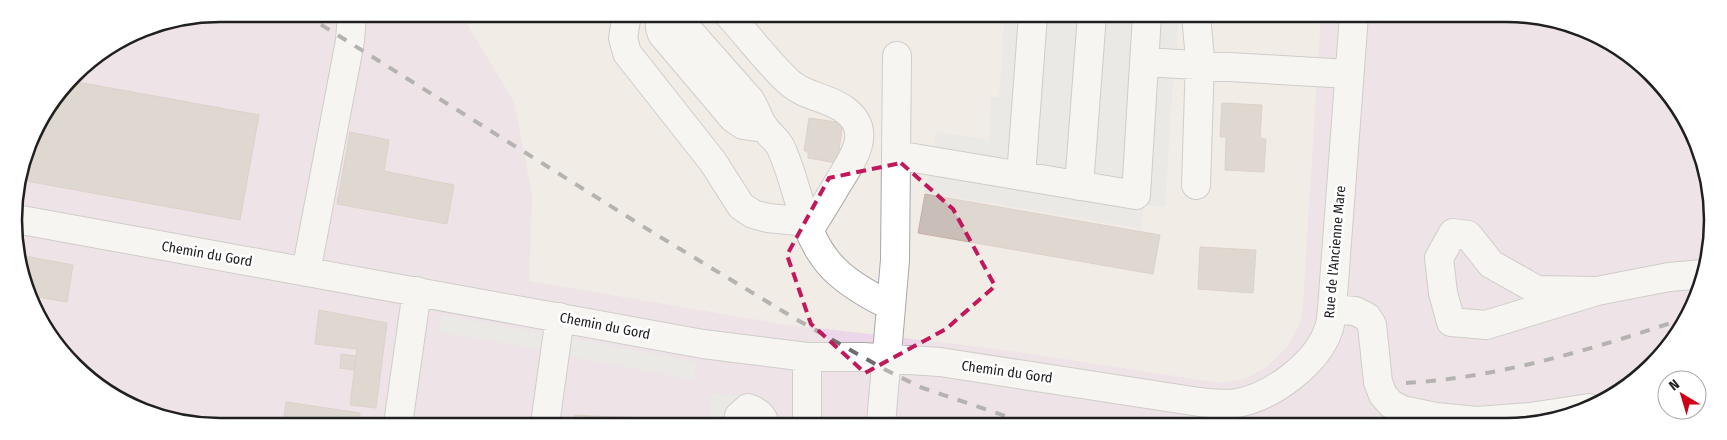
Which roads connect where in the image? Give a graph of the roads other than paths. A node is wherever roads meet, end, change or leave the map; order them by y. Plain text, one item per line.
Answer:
1 (351, 22) edge
2 (626, 22) edge
3 (660, 22) edge
4 (681, 22) edge
5 (735, 22) edge
6 (1032, 22) edge
7 (1091, 22) edge
8 (1147, 22) edge
9 (1197, 22) edge
10 (1353, 22) edge
11 (897, 56) dead end
12 (1145, 62) junction
13 (1200, 66) junction
14 (1349, 74) junction
15 (764, 128) junction
16 (896, 155) junction
17 (1021, 176) junction
18 (1196, 185) dead end
19 (1079, 186) junction
20 (22, 221) edge
21 (809, 226) junction
22 (306, 272) junction
23 (1697, 275) edge
24 (1597, 290) junction
25 (416, 291) junction
26 (891, 306) junction
27 (1332, 309) junction
28 (560, 317) junction
29 (807, 356) junction
30 (884, 360) junction
31 (1198, 402) joint
32 (399, 418) edge
33 (546, 418) edge
34 (739, 418) edge
35 (763, 418) edge
36 (807, 418) edge
37 (880, 418) edge
38 (1446, 418) edge

1 - 22 street
2 - 21 street
3 - 15 street
4 - 15 street
5 - 21 street
6 - 17 street
7 - 19 street
8 - 12 street
9 - 13 street
10 - 14 street, Rue de l'Ancienne Mare
11 - 16 street
12 - 13 street
12 - 19 street
13 - 14 street
13 - 18 street
14 - 27 street, Rue de l'Ancienne Mare
15 - 21 street
16 - 17 street
16 - 26 street
17 - 19 street
20 - 22 street, Chemin du Gord
21 - 26 street
22 - 25 street, Chemin du Gord
23 - 24 street
24 - 24 street
25 - 28 street, Chemin du Gord
25 - 32 street
26 - 30 street
27 - 31 street, Rue de l'Ancienne Mare
27 - 38 street
28 - 29 street, Chemin du Gord
28 - 33 street
29 - 30 street, Chemin du Gord
29 - 36 street
30 - 31 street, Chemin du Gord
30 - 37 street
34 - 35 street

